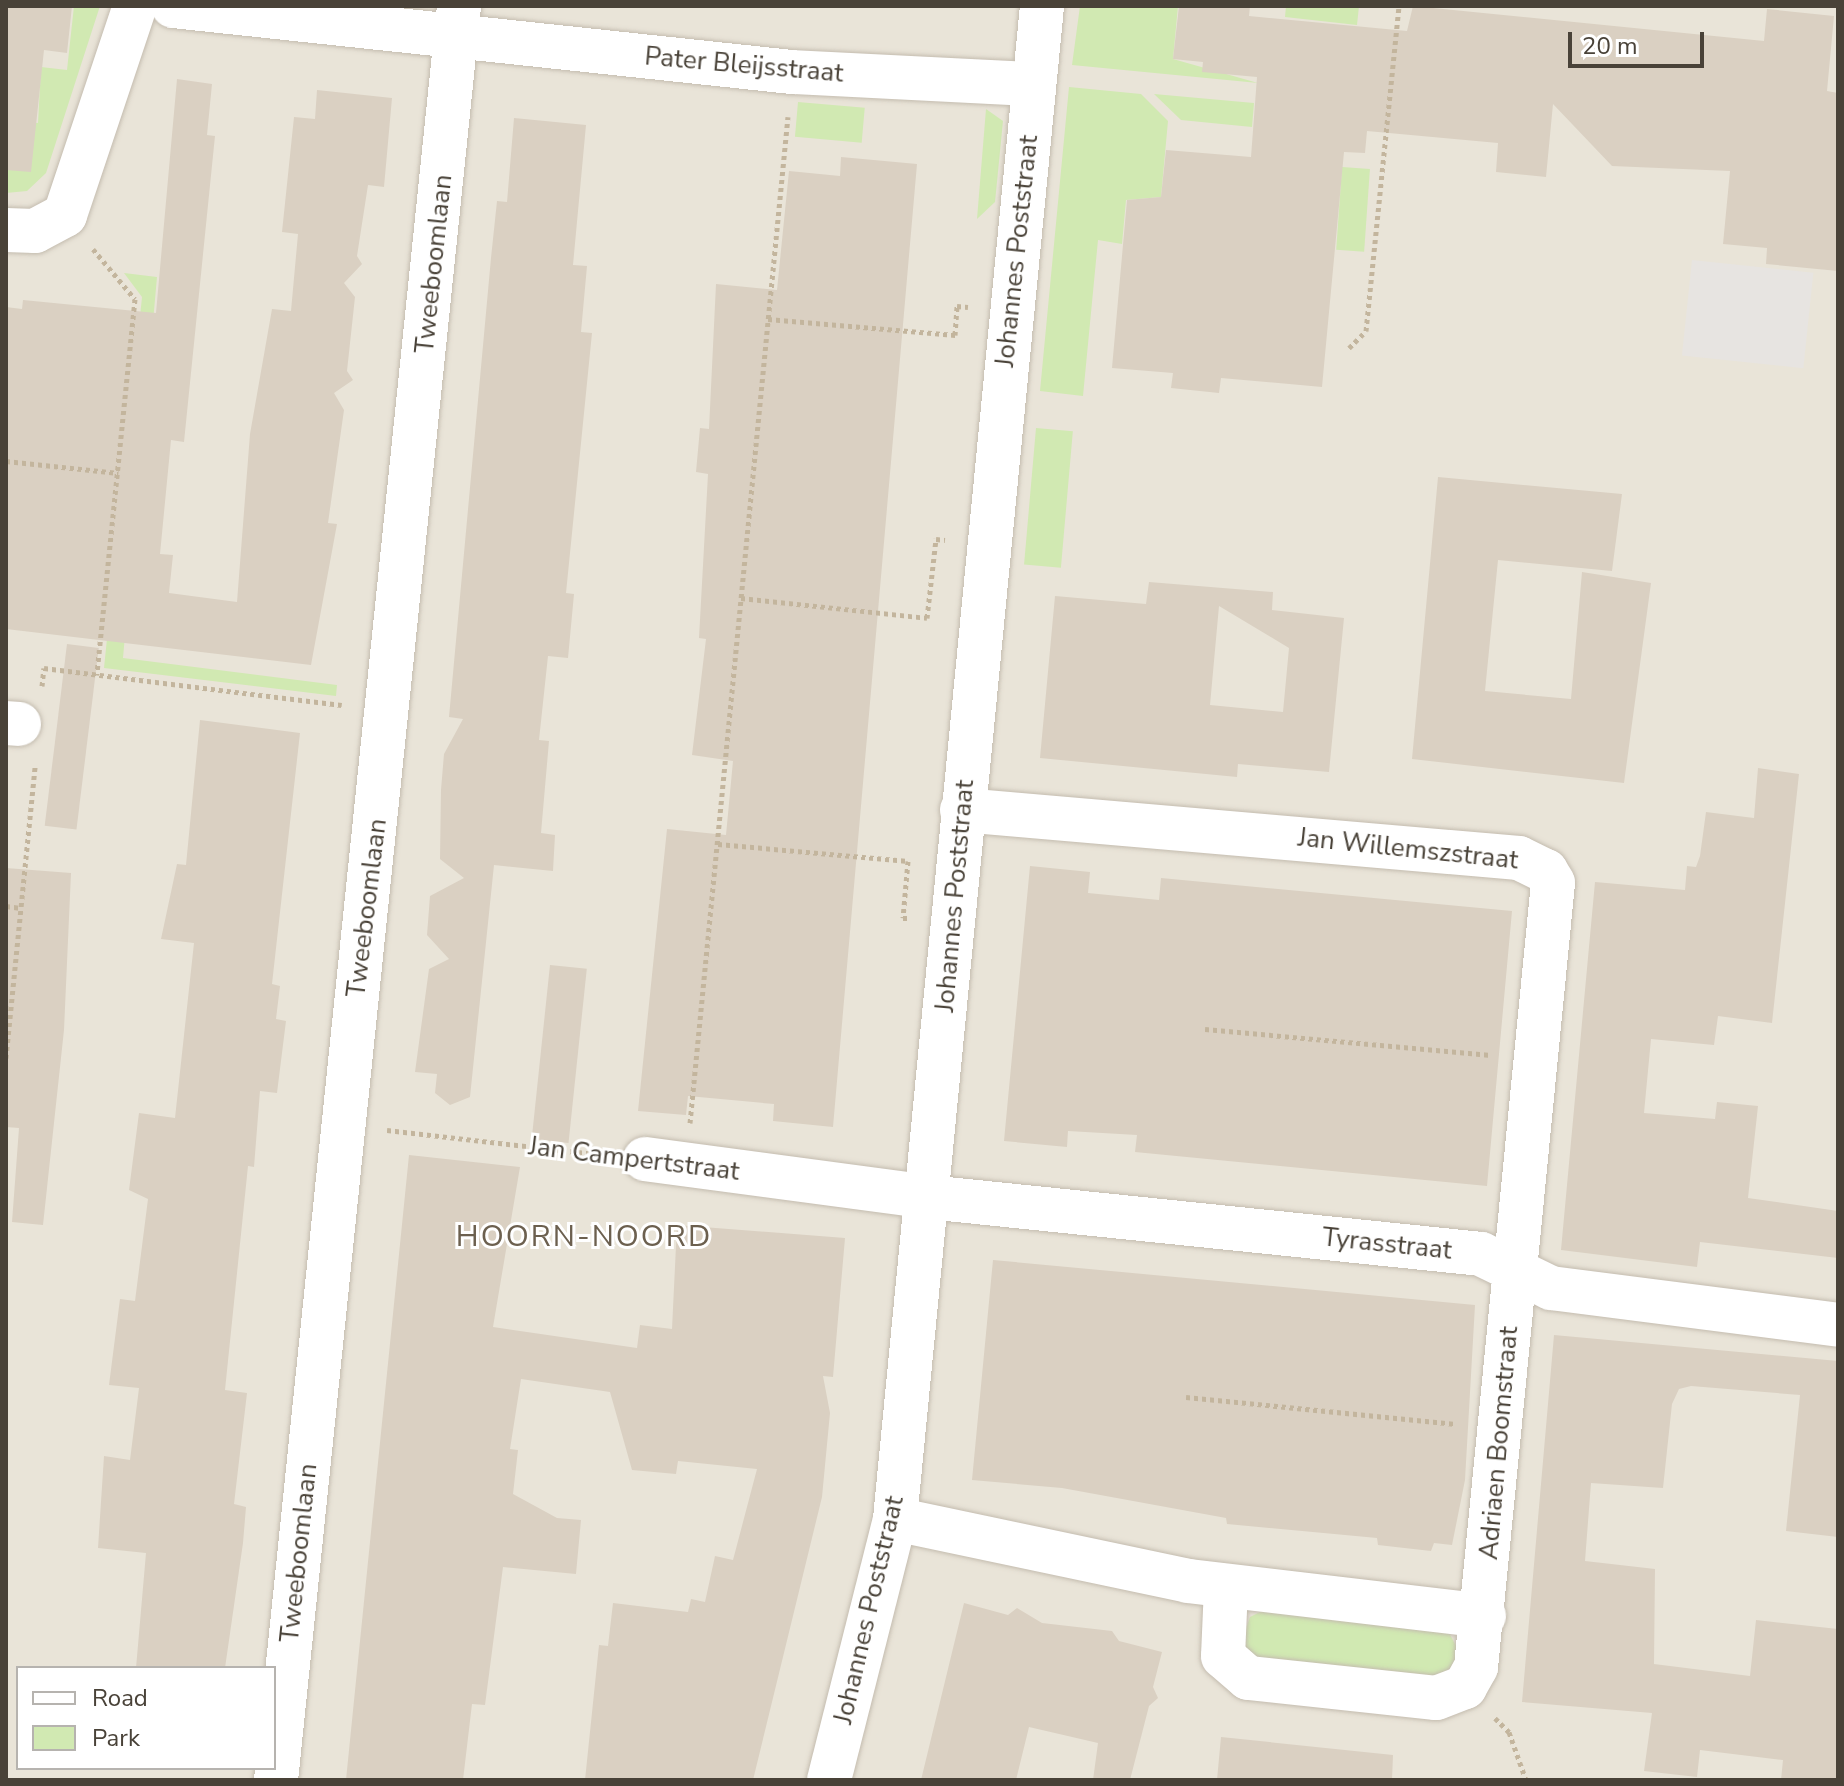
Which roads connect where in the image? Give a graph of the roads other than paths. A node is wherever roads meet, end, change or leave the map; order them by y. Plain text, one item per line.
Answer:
1 (135, 6) edge
2 (173, 6) edge
3 (1042, 6) edge
4 (458, 21) edge
5 (1033, 84) junction
6 (6, 230) edge
7 (962, 810) junction
8 (666, 1161) road end
9 (928, 1197) junction
10 (1514, 1269) junction
11 (1838, 1325) edge
12 (895, 1519) junction
13 (1226, 1587) junction
14 (1484, 1616) junction
15 (276, 1780) edge
16 (829, 1780) edge

1 - 6 street
2 - 4 street
3 - 5 street, Johannes Poststraat
4 - 5 street, Pater Bleijsstraat
4 - 15 street, Tweeboomlaan
5 - 7 street, Johannes Poststraat
7 - 9 street, Johannes Poststraat
7 - 10 street, Jan Willemszstraat
8 - 9 street, Jan Campertstraat
9 - 10 street, Tyrasstraat
9 - 12 street, Johannes Poststraat
10 - 11 street, Tyrasstraat
10 - 14 street, Adriaen Boomstraat
12 - 13 street
12 - 16 street, Johannes Poststraat
13 - 14 street
13 - 14 street, Adriaen Boomstraat

